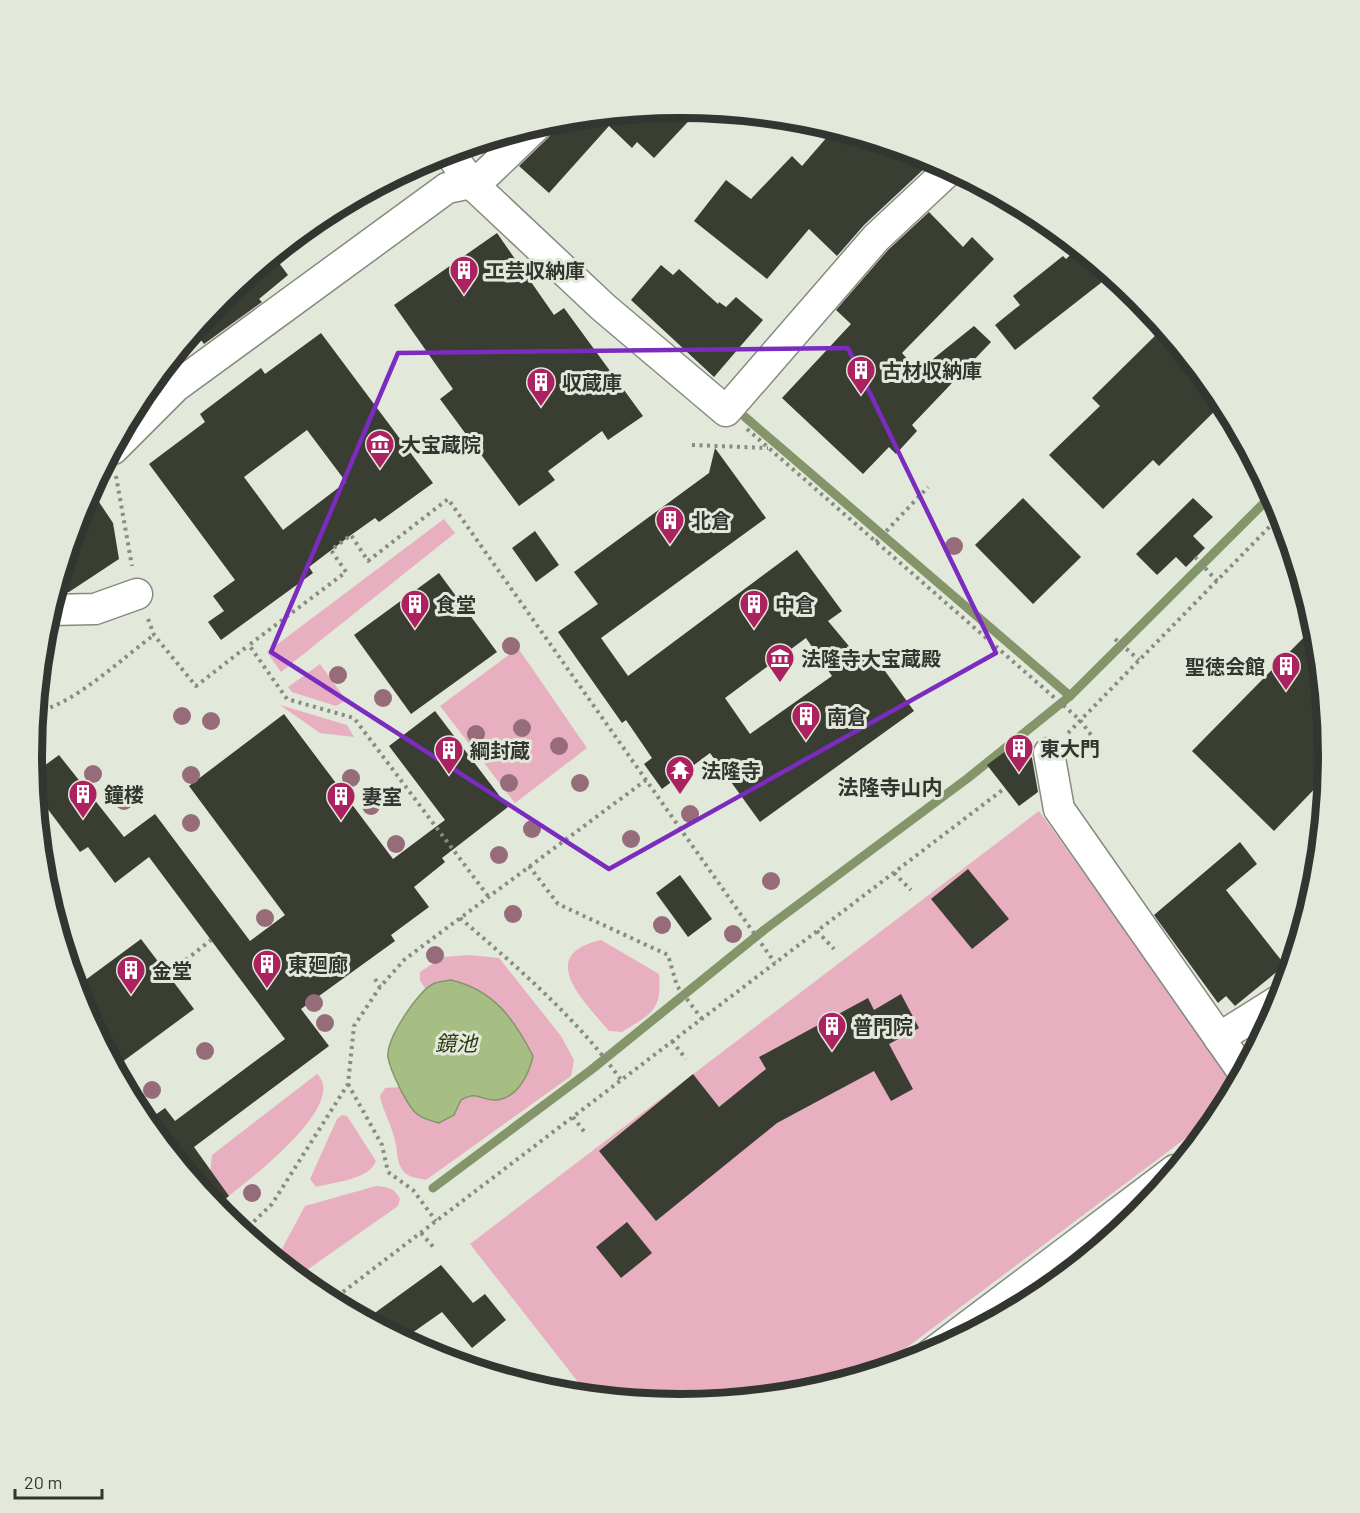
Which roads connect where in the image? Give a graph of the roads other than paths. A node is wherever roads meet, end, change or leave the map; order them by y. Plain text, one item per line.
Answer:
1 (523, 138) edge
2 (455, 160) edge
3 (943, 176) edge
4 (471, 183) junction
5 (131, 431) edge
6 (137, 594) dead end
7 (59, 610) edge
8 (1049, 753) dead end
9 (1266, 1009) edge
10 (1219, 1038) junction
11 (1238, 1065) edge
12 (1147, 1191) edge
13 (967, 1327) edge

1 - 4 street
2 - 4 street
3 - 4 street
4 - 5 street
6 - 7 street
8 - 10 street
9 - 10 street
10 - 11 street
12 - 13 street

